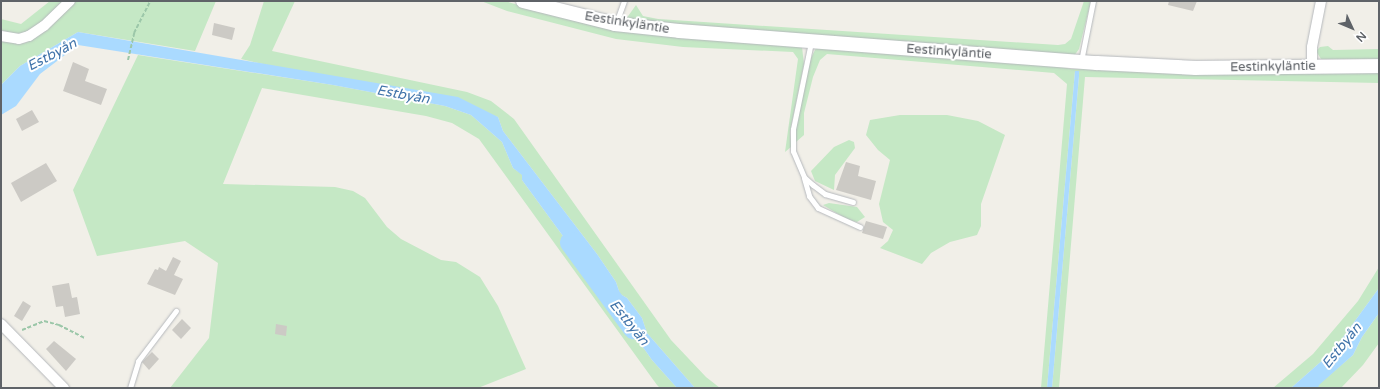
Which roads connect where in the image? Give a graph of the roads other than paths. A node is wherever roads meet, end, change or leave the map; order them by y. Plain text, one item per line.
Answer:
1 (70, 1) edge
2 (523, 1) edge
3 (624, 1) edge
4 (1093, 1) edge
5 (1321, 1) edge
6 (615, 24) junction
7 (1, 36) edge
8 (811, 41) junction
9 (1081, 62) junction
10 (1312, 66) junction
11 (1379, 66) edge
12 (804, 177) junction
13 (853, 202) dead end
14 (860, 227) dead end
15 (176, 311) dead end
16 (1, 324) edge
17 (64, 388) edge
18 (130, 388) edge

1 - 7 street
2 - 6 street, Eestinkyläntie
3 - 6 lane
4 - 9 lane
5 - 10 street
6 - 8 street, Eestinkyläntie
8 - 9 street, Eestinkyläntie
8 - 12 lane
9 - 10 street, Eestinkyläntie
10 - 11 street, Eestinkyläntie
12 - 13 lane
12 - 14 lane
15 - 18 lane
16 - 17 street

